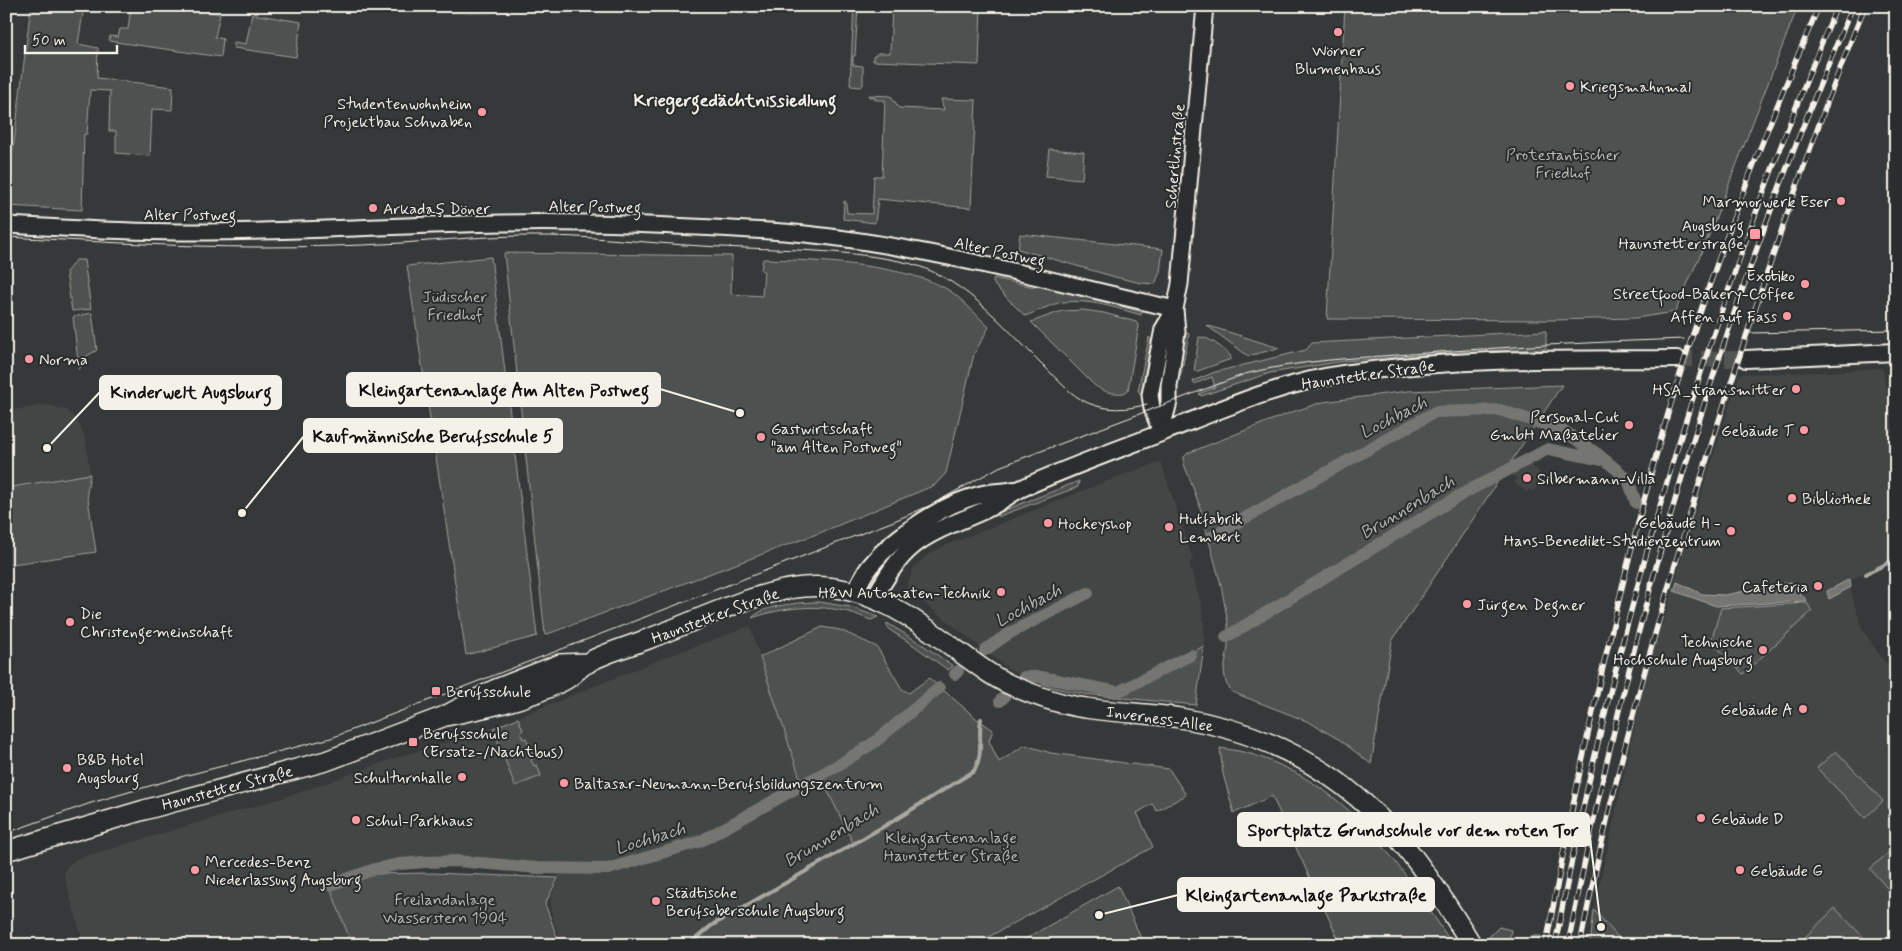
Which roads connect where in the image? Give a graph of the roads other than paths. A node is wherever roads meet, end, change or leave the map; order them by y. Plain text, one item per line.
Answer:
1 (1205, 6) edge
2 (6, 225) edge
3 (1175, 309) junction
4 (1896, 352) edge
5 (1677, 359) tunnel mouth
6 (1746, 359) tunnel mouth
7 (1161, 433) junction
8 (1018, 490) junction
9 (855, 591) junction
10 (874, 598) junction
11 (6, 852) edge
12 (1472, 945) edge

1 - 3 street, Schertlinstraße
2 - 3 street, Alter Postweg
3 - 7 street, Schertlinstraße
4 - 6 main road
5 - 7 main road, Haunstetter Straße
7 - 8 main road, Haunstetter Straße
8 - 9 main road, Haunstetter Straße
8 - 10 main road, Haunstetter Straße
9 - 10 main road, Inverness-Allee
9 - 11 main road, Haunstetter Straße
10 - 12 main road, Inverness-Allee

